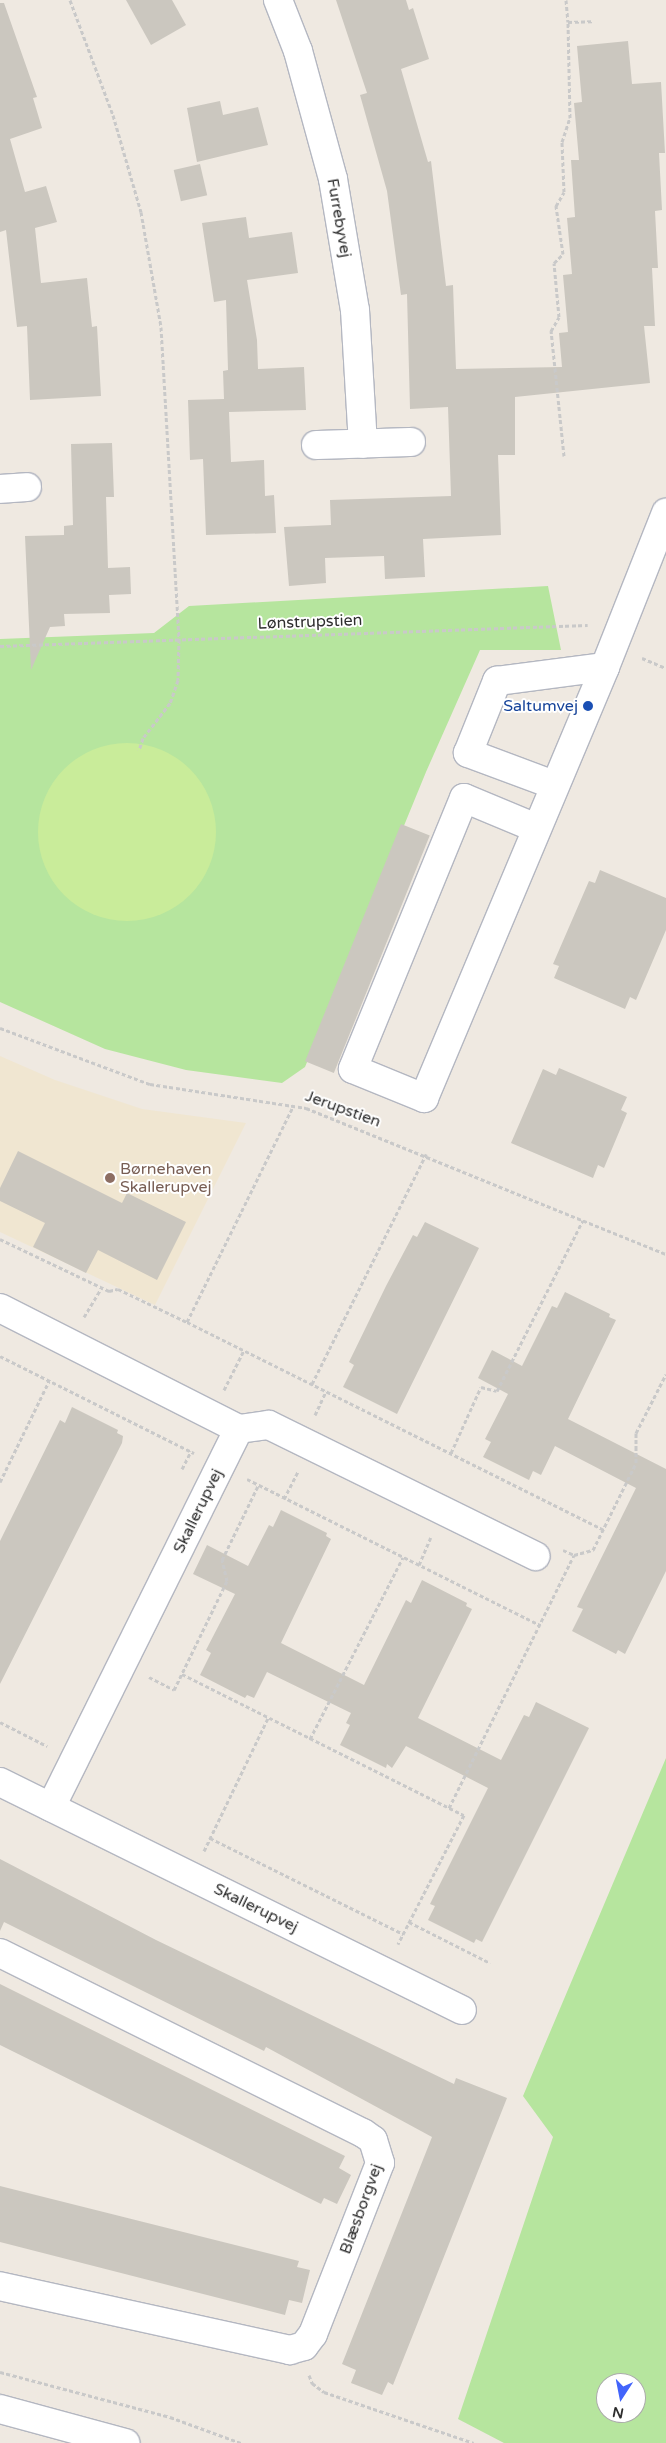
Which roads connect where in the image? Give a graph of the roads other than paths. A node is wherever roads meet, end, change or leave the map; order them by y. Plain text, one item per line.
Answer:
1 (278, 0) edge
2 (411, 442) dead end
3 (364, 444) junction
4 (316, 445) dead end
5 (27, 487) dead end
6 (0, 489) edge
7 (666, 513) edge
8 (605, 667) junction
9 (554, 785) junction
10 (536, 828) junction
11 (0, 1308) edge
12 (239, 1429) junction
13 (535, 1556) dead end
14 (0, 1782) edge
15 (51, 1807) junction
16 (0, 1953) edge
17 (462, 2010) dead end
18 (0, 2286) edge
19 (0, 2409) edge
20 (125, 2443) edge

1 - 3 street, Furrebyvej
2 - 3 street
3 - 4 street
5 - 6 street
7 - 8 street
8 - 9 street
8 - 9 street
9 - 10 street
10 - 10 street
11 - 12 street
12 - 13 street
12 - 15 street, Skallerupvej
14 - 15 street, Skallerupvej
15 - 17 street, Skallerupvej
16 - 18 street, Blæsborgvej
19 - 20 street

